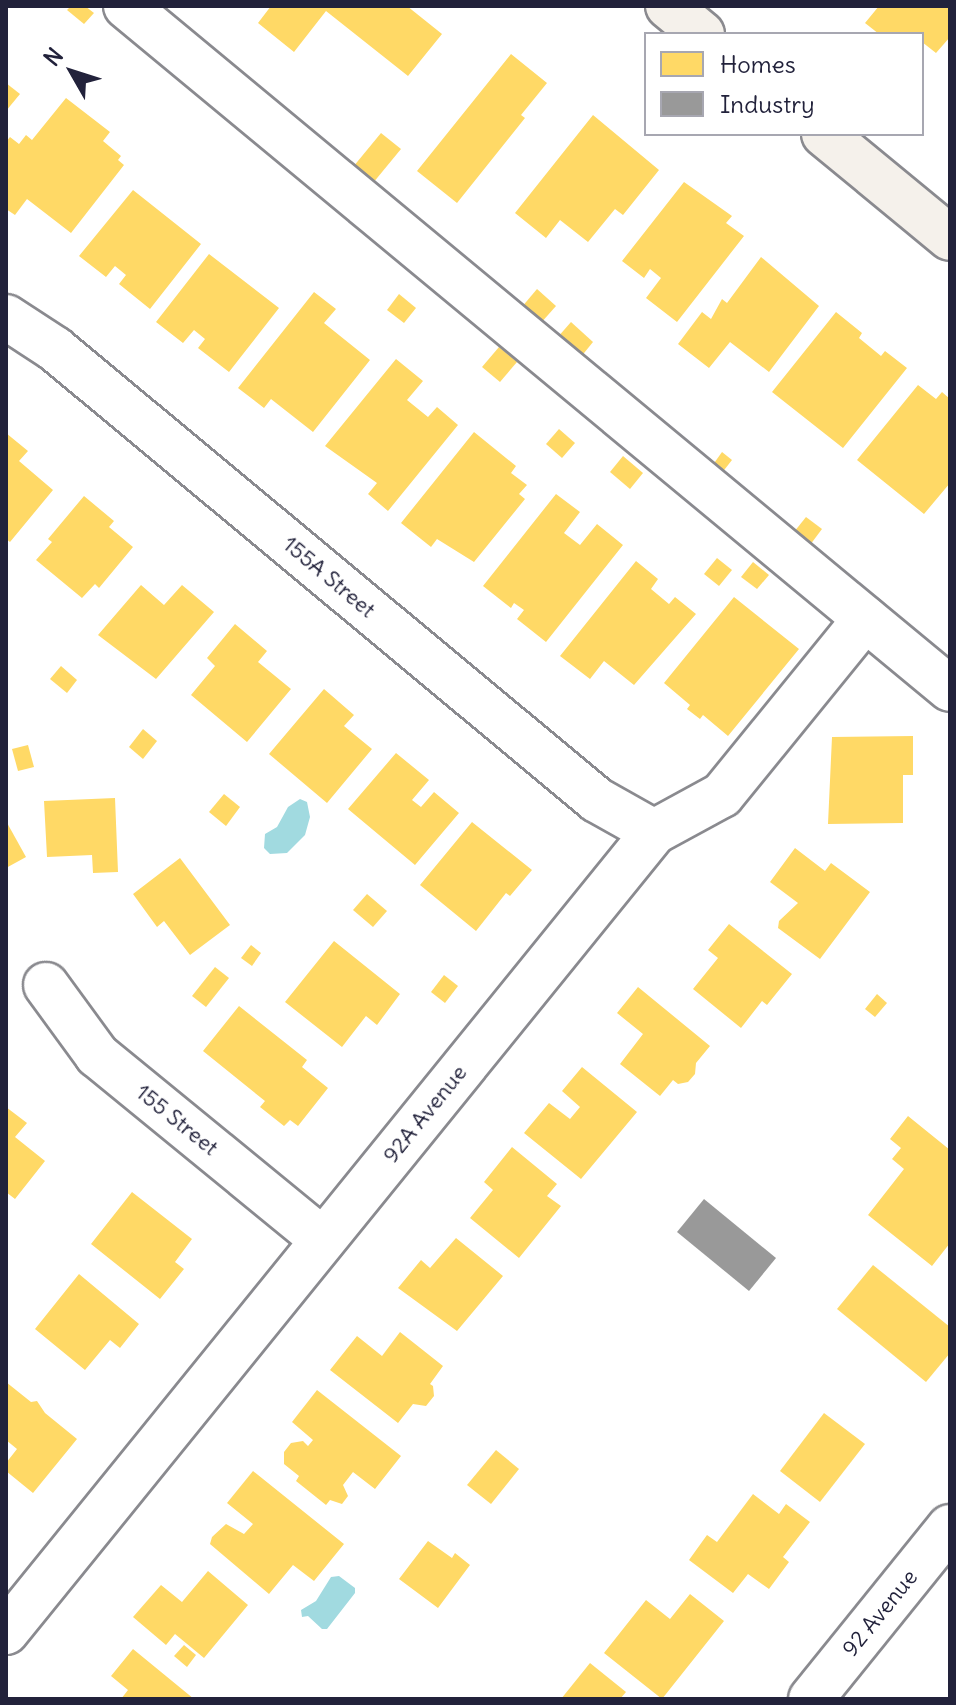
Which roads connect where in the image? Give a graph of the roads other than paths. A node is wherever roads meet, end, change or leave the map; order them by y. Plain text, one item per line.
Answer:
1 (126, 6) edge
2 (668, 6) edge
3 (700, 32) edge
4 (826, 136) edge
5 (950, 238) edge
6 (6, 317) edge
7 (865, 619) junction
8 (950, 689) edge
9 (654, 832) junction
10 (46, 985) dead end
11 (323, 1240) junction
12 (950, 1527) edge
13 (13, 1607) edge
14 (811, 1699) edge

1 - 7 street
2 - 3 main road
4 - 5 main road
6 - 9 street, 155A Street
7 - 8 street
7 - 9 street, 92A Avenue
9 - 11 street, 92A Avenue
10 - 11 street, 155 Street
11 - 13 street, 92A Avenue
12 - 14 street, 92 Avenue

